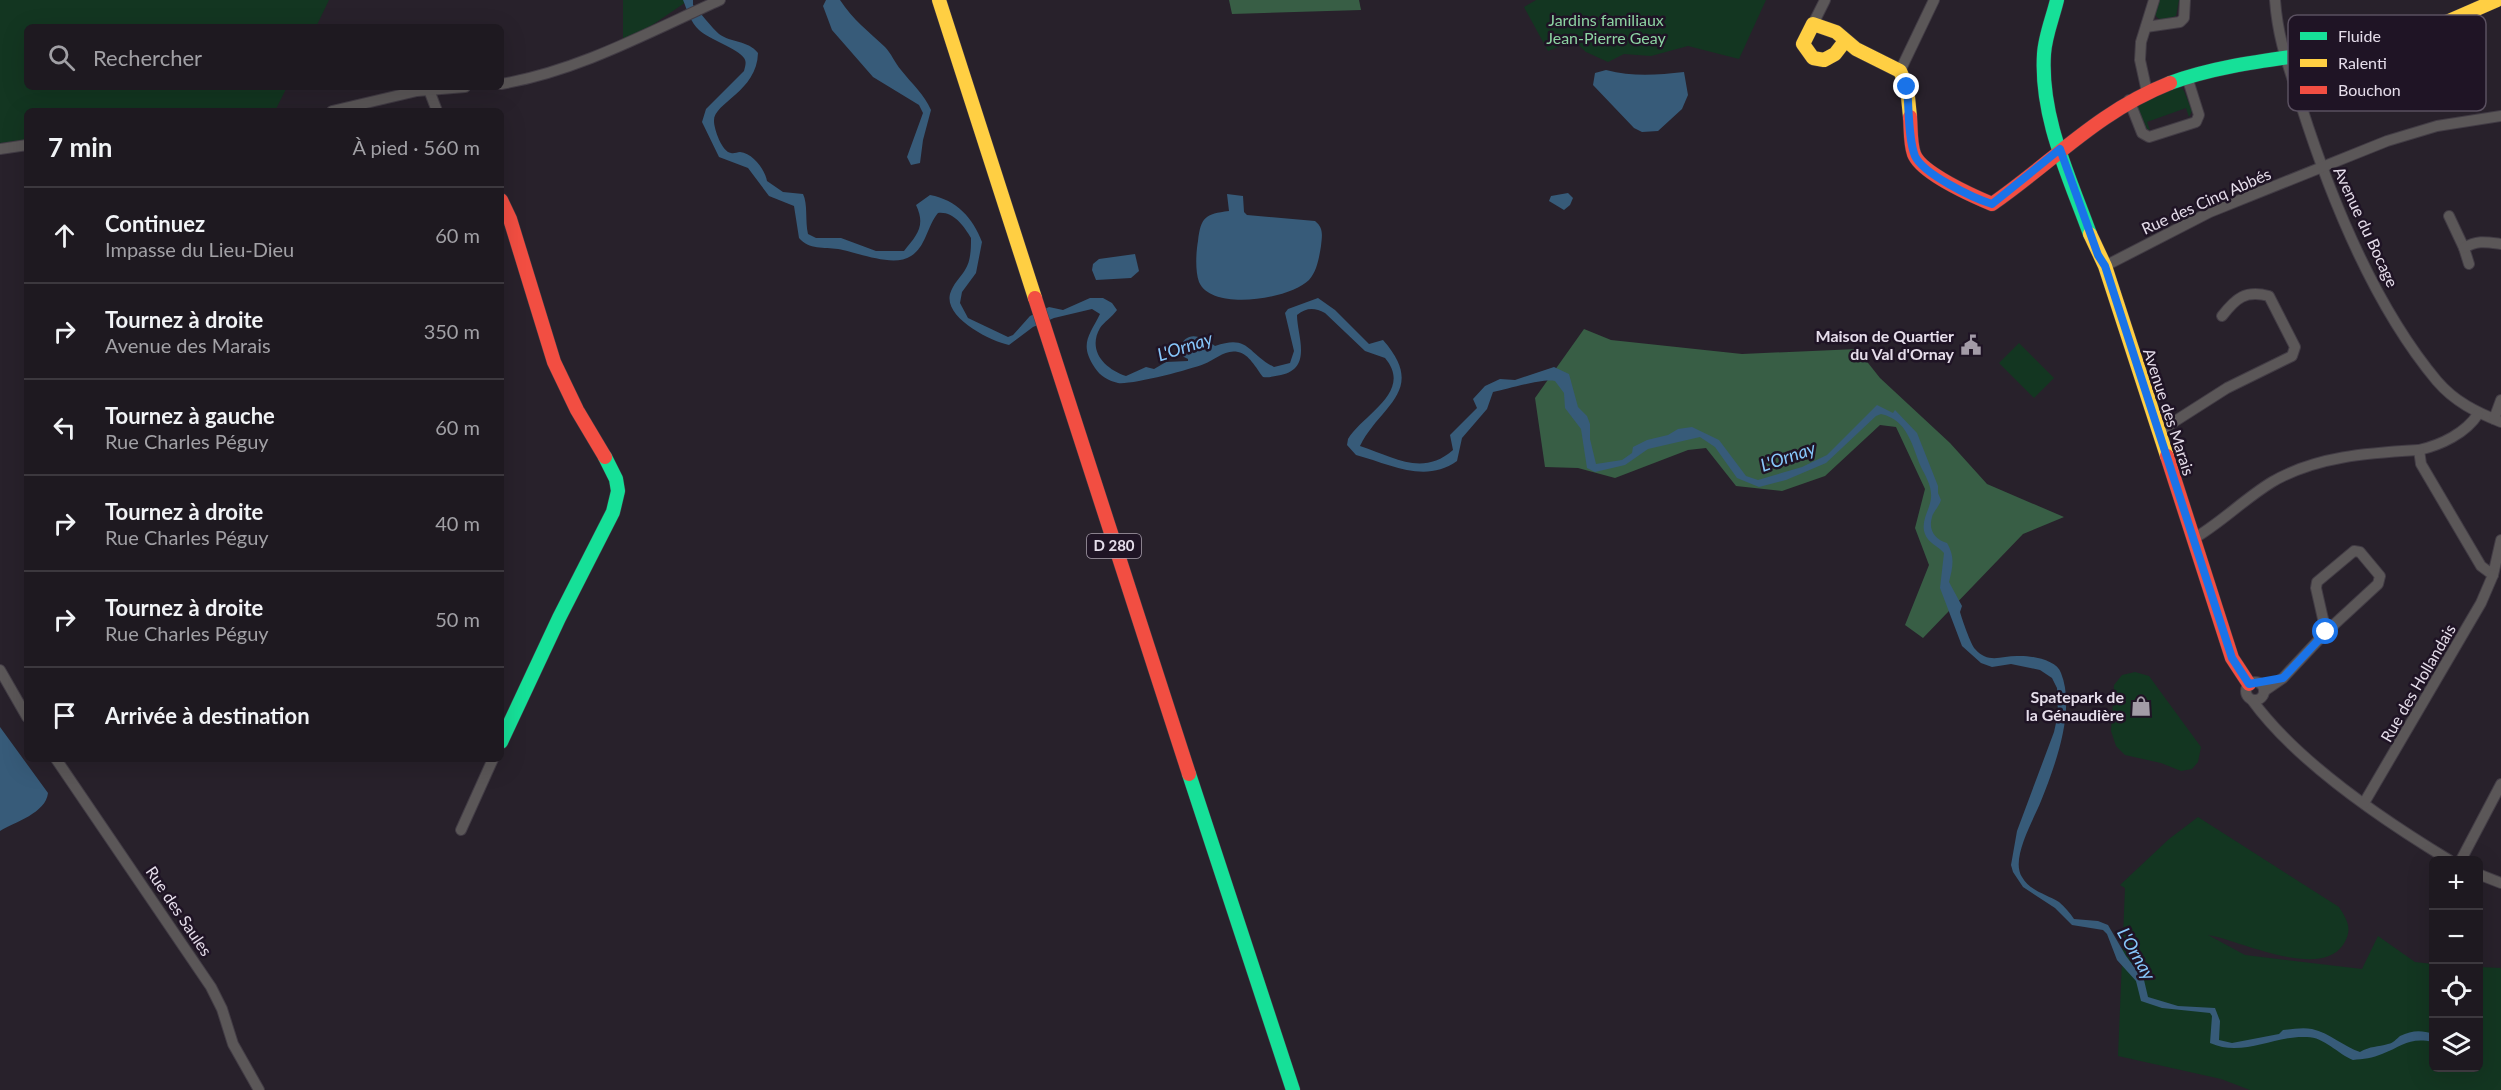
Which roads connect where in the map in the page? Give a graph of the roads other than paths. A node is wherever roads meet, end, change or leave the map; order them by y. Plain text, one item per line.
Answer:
1 (720, 0) edge
2 (939, 0) edge
3 (1825, 0) edge
4 (1934, 0) edge
5 (2057, 0) edge
6 (2154, 0) edge
7 (2185, 0) edge
8 (2275, 0) edge
9 (2497, 0) edge
10 (2464, 15) edge
11 (1813, 24) junction
12 (2146, 27) junction
13 (1845, 41) junction
14 (2285, 58) junction
15 (2288, 58) edge
16 (2288, 67) edge
17 (1900, 71) junction
18 (2187, 76) junction
19 (504, 83) edge
20 (429, 90) joint
21 (2147, 92) junction
22 (2129, 100) junction
23 (346, 108) edge
24 (436, 108) edge
25 (2302, 111) edge
26 (2501, 116) edge
27 (24, 145) edge
28 (0, 149) edge
29 (2060, 149) junction
30 (2320, 167) junction
31 (504, 206) edge
32 (2449, 216) dead end
33 (2501, 244) edge
34 (2464, 248) junction
35 (2469, 264) dead end
36 (2105, 266) junction
37 (2222, 316) dead end
38 (2501, 400) edge
39 (2478, 414) junction
40 (2498, 421) edge
41 (2158, 432) junction
42 (2419, 450) junction
43 (2193, 539) junction
44 (2501, 540) edge
45 (2493, 575) junction
46 (2326, 632) junction
47 (0, 670) edge
48 (2283, 678) junction
49 (2253, 683) junction
50 (2263, 693) junction
51 (2252, 700) junction
52 (24, 712) edge
53 (2273, 725) junction
54 (504, 736) edge
55 (58, 762) edge
56 (492, 762) edge
57 (2501, 784) edge
58 (2364, 803) junction
59 (461, 830) dead end
60 (2441, 856) edge
61 (2464, 856) edge
62 (2483, 876) edge
63 (2501, 883) edge
64 (259, 1090) edge
65 (1293, 1090) edge

1 - 19 street
2 - 65 street, D 280
3 - 11 street
4 - 17 street
5 - 29 street, Avenue des Marais
6 - 12 street
7 - 12 street
8 - 14 street, Avenue du Bocage
9 - 10 street
11 - 13 street
11 - 13 street
12 - 21 street
13 - 17 street
14 - 15 street
14 - 16 street, Avenue du Bocage
14 - 18 street
17 - 29 street
18 - 21 street
18 - 22 street
20 - 23 street
20 - 24 street
21 - 22 street
22 - 29 street
25 - 30 street, Avenue du Bocage
26 - 30 street, Rue des Cinq Abbés
27 - 28 street
29 - 36 street, Avenue des Marais
30 - 36 street, Rue des Cinq Abbés
30 - 39 street, Avenue du Bocage
31 - 54 street
32 - 34 street
33 - 34 street
34 - 35 street
36 - 41 street, Avenue des Marais
37 - 41 street
38 - 40 street
39 - 40 street, Avenue du Bocage
39 - 42 street
41 - 43 street, Avenue des Marais
42 - 43 street
42 - 45 street
43 - 49 street, Avenue des Marais
44 - 45 street, Rue des Hollandais
45 - 58 street, Rue des Hollandais
46 - 46 street
46 - 48 street
47 - 52 street
48 - 49 street
48 - 50 street
49 - 50 street, Avenue des Marais
49 - 51 street, Avenue des Marais
50 - 51 street
50 - 53 street, Avenue des Marais
51 - 53 street, Avenue des Marais
53 - 58 street, Avenue des Marais
55 - 64 street, Rue des Saules
56 - 59 street
57 - 61 street
58 - 60 street, Avenue des Marais
62 - 63 street

